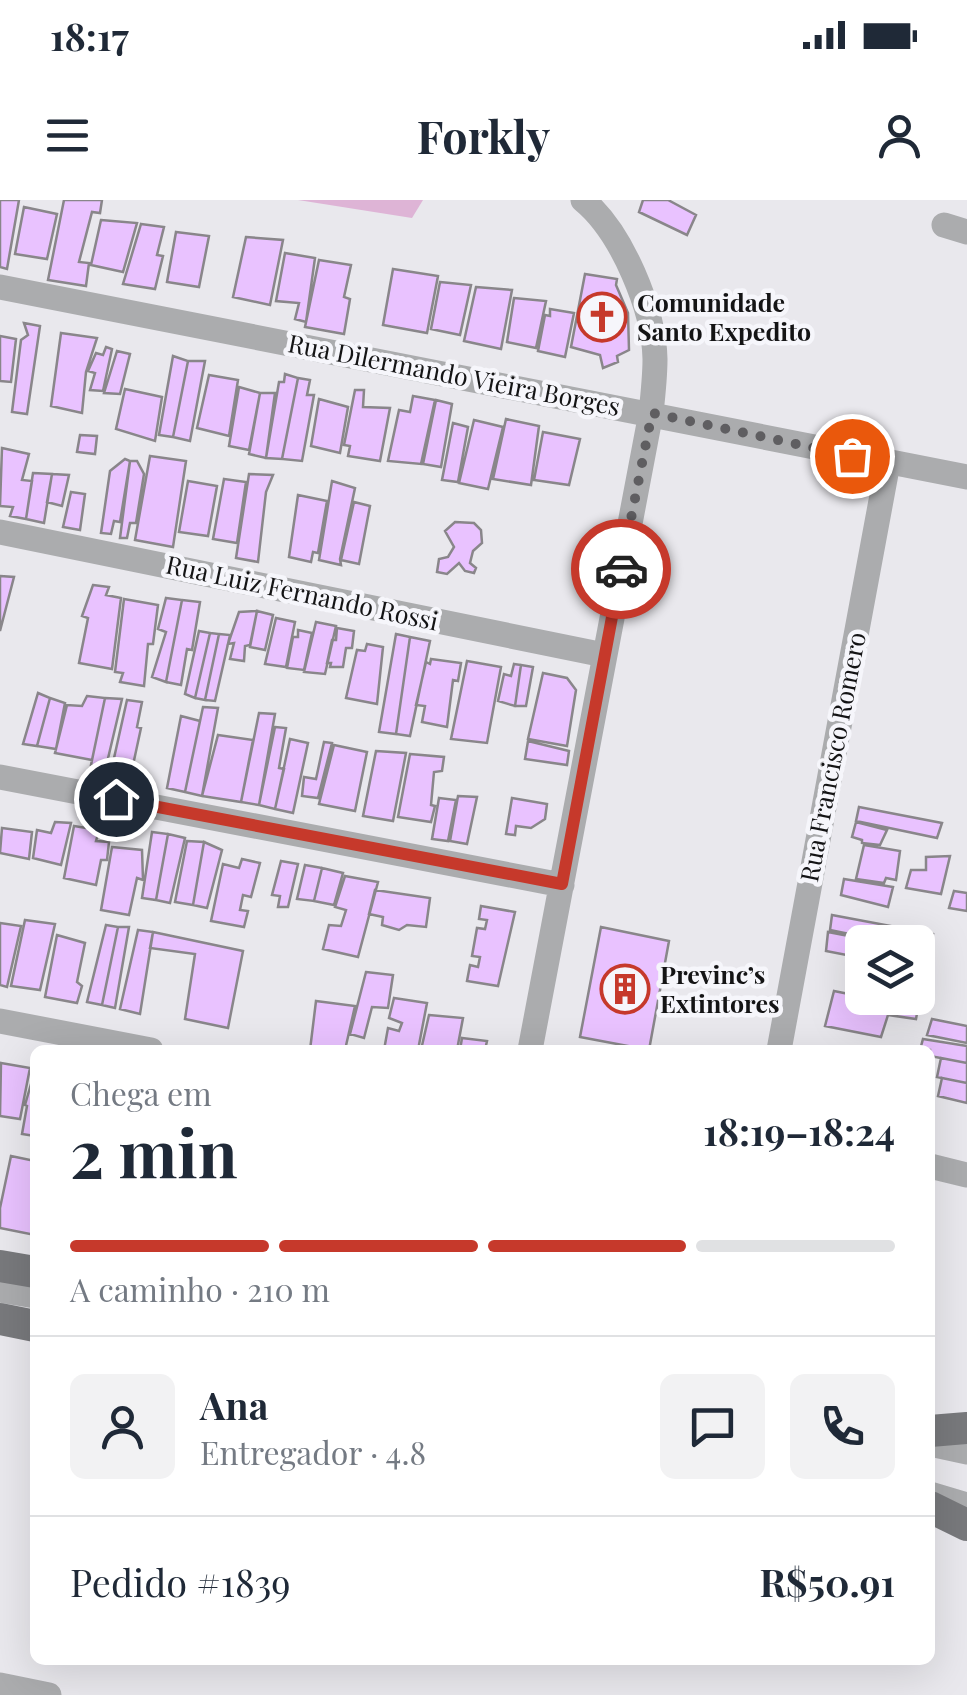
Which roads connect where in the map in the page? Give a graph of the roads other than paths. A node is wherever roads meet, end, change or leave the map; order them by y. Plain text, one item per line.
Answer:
1 (589, 202) edge
2 (0, 287) edge
3 (652, 413) junction
4 (888, 464) junction
5 (967, 477) edge
6 (0, 532) edge
7 (604, 655) junction
8 (0, 776) edge
9 (562, 884) junction
10 (0, 1021) edge
11 (125, 1045) edge
12 (531, 1045) edge
13 (780, 1045) edge
14 (935, 1167) edge
15 (967, 1174) edge
16 (0, 1266) edge
17 (30, 1271) edge
18 (0, 1290) edge
19 (30, 1295) edge
20 (0, 1310) edge
21 (30, 1316) edge
22 (0, 1319) edge
23 (30, 1325) edge
24 (967, 1428) edge
25 (935, 1431) edge
26 (935, 1445) edge
27 (967, 1452) edge
28 (935, 1462) edge
29 (967, 1468) edge
30 (0, 1685) edge
31 (49, 1695) edge

1 - 3 street
2 - 3 street, Rua Dilermando Vieira Borges
3 - 4 street, Rua Dilermando Vieira Borges
3 - 7 street
4 - 5 street, Rua Dilermando Vieira Borges
4 - 13 street, Rua Francisco Romero
6 - 7 street, Rua Luiz Fernando Rossi
7 - 9 street
8 - 9 street
9 - 12 street
10 - 11 street
14 - 15 street
16 - 17 main road
18 - 19 street
20 - 21 street
22 - 23 main road
24 - 25 main road
26 - 27 street
28 - 29 street
30 - 31 street

